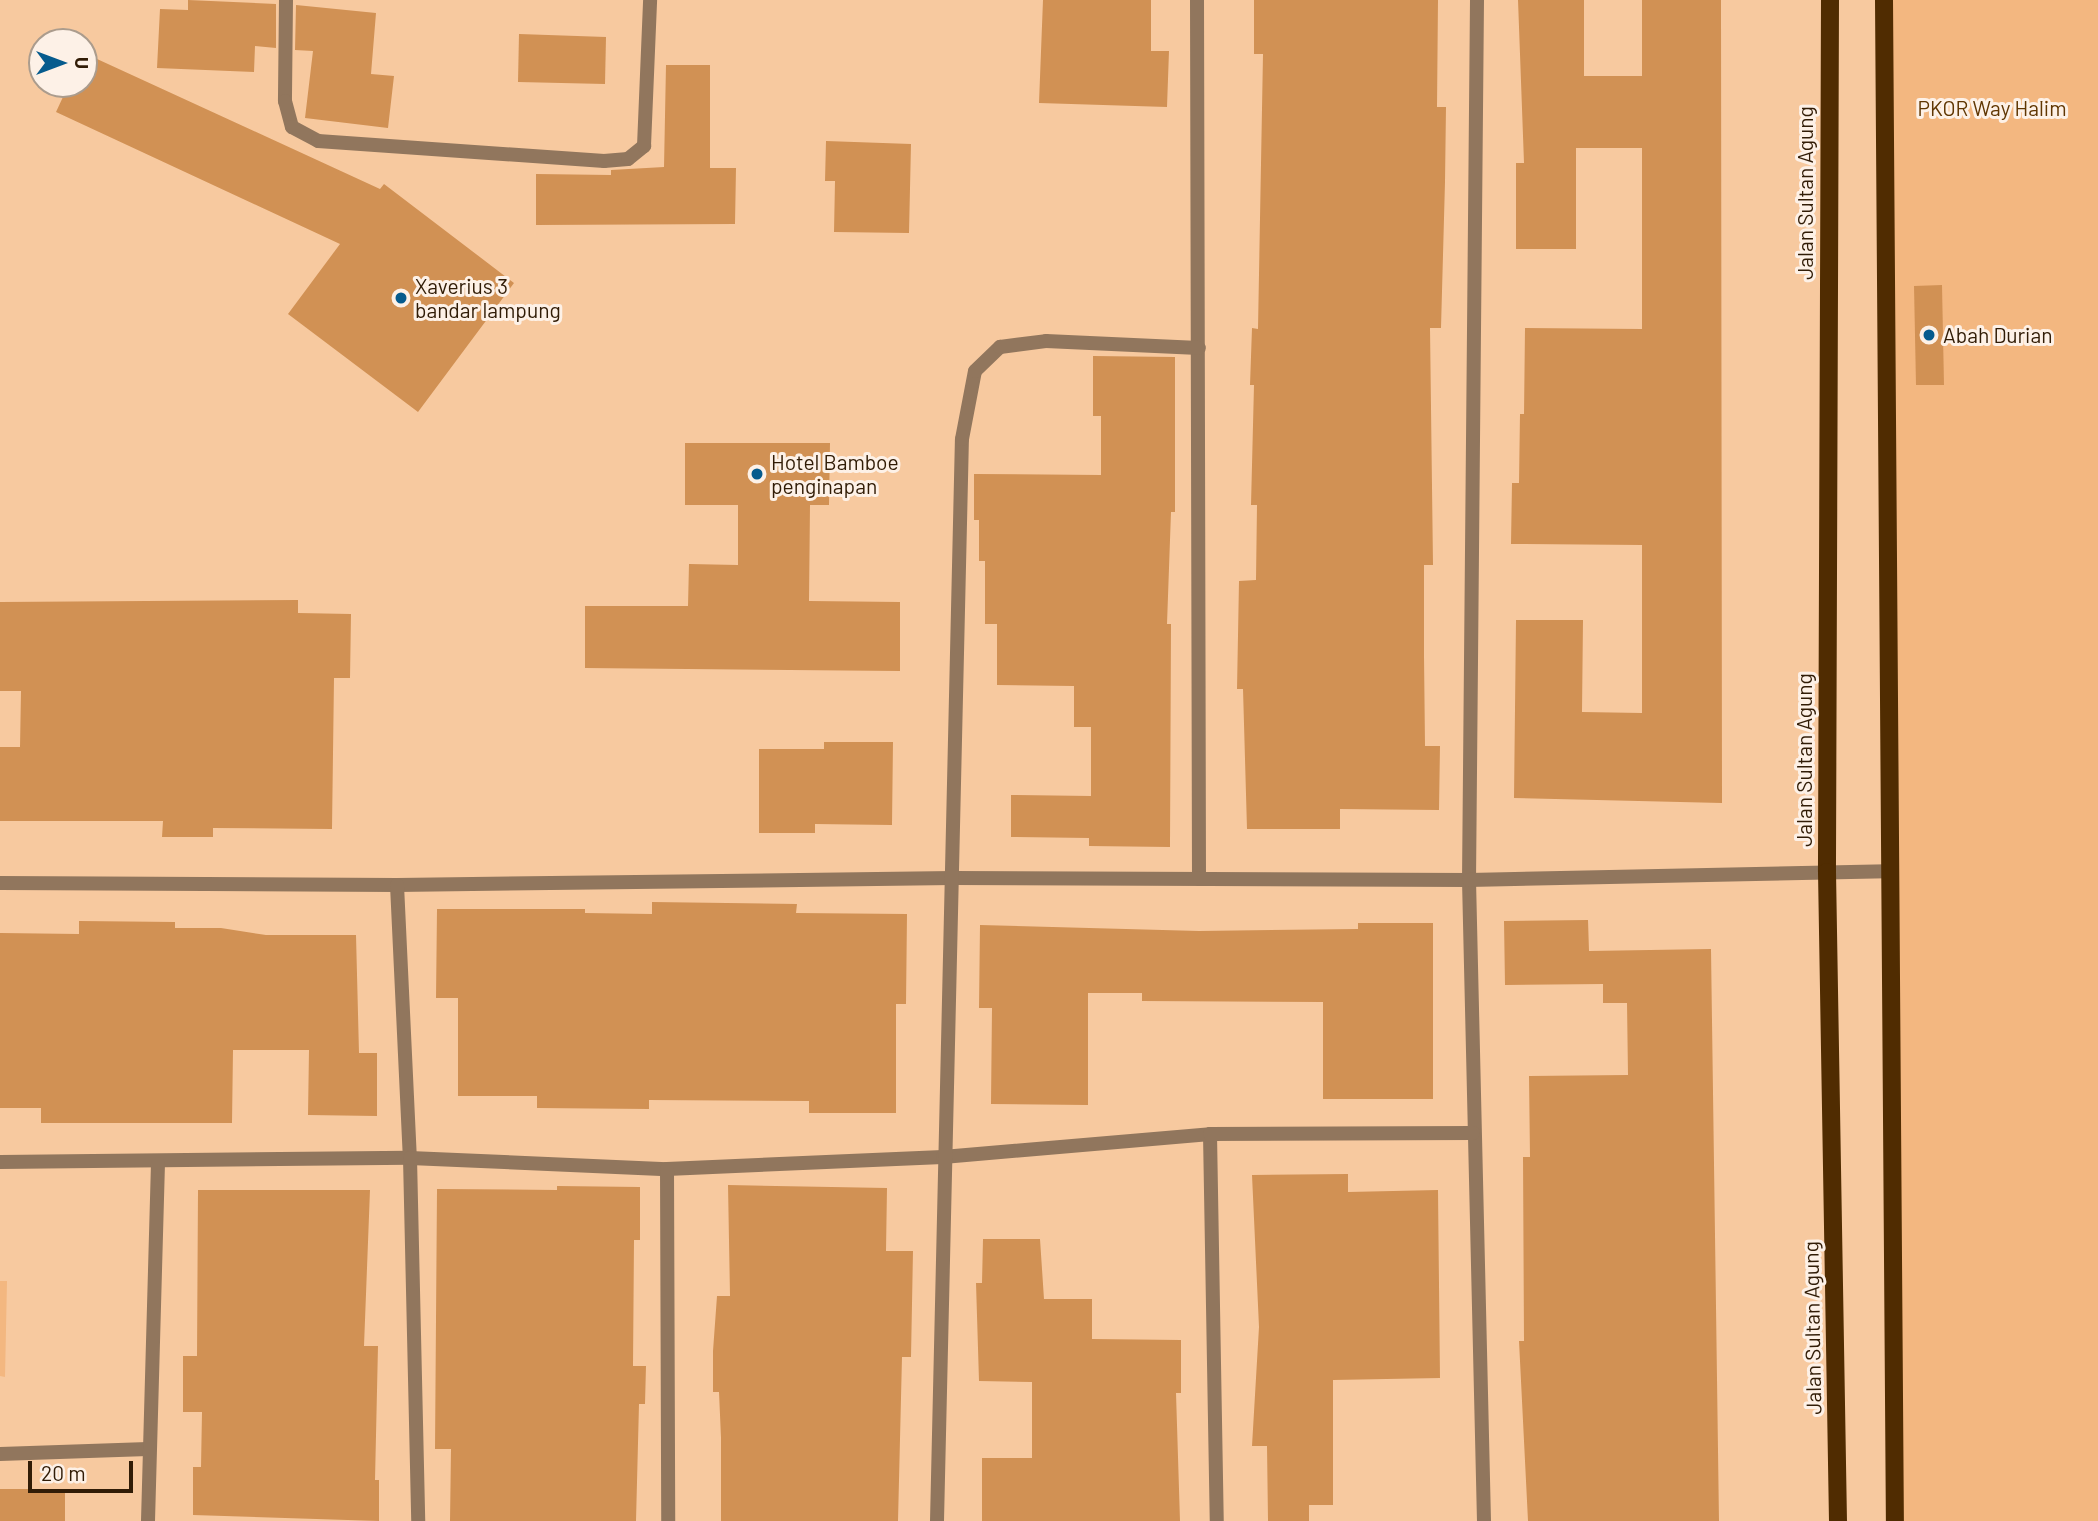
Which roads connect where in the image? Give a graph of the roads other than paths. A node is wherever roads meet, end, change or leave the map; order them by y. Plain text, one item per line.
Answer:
1 (286, 0) edge
2 (650, 0) edge
3 (1197, 0) edge
4 (1477, 0) edge
5 (1830, 0) edge
6 (1884, 0) edge
7 (1199, 348) junction
8 (1887, 871) junction
9 (1827, 872) junction
10 (953, 878) junction
11 (1199, 879) junction
12 (1469, 880) junction
13 (0, 883) edge
14 (397, 885) junction
15 (1473, 1133) junction
16 (1210, 1134) junction
17 (943, 1157) junction
18 (410, 1158) junction
19 (0, 1162) edge
20 (158, 1164) junction
21 (667, 1169) junction
22 (148, 1449) junction
23 (0, 1454) edge
24 (148, 1521) edge
25 (418, 1521) edge
26 (668, 1521) edge
27 (937, 1521) edge
28 (1217, 1521) edge
29 (1484, 1521) edge
30 (1838, 1521) edge
31 (1895, 1521) edge

1 - 2 street
3 - 7 street
4 - 12 street
5 - 9 main road, Jalan Sultan Agung
6 - 8 main road
7 - 10 street
7 - 11 street
8 - 9 street
8 - 31 main road
9 - 12 street
9 - 30 main road, Jalan Sultan Agung
10 - 11 street
10 - 14 street
10 - 17 street
11 - 12 street
12 - 15 street
13 - 14 street
14 - 18 street
15 - 16 street
15 - 29 street
16 - 17 street
16 - 28 street
17 - 21 street
17 - 27 street
18 - 20 street
18 - 21 street
18 - 25 street
19 - 20 street
20 - 22 street
21 - 26 street
22 - 23 street
22 - 24 street

